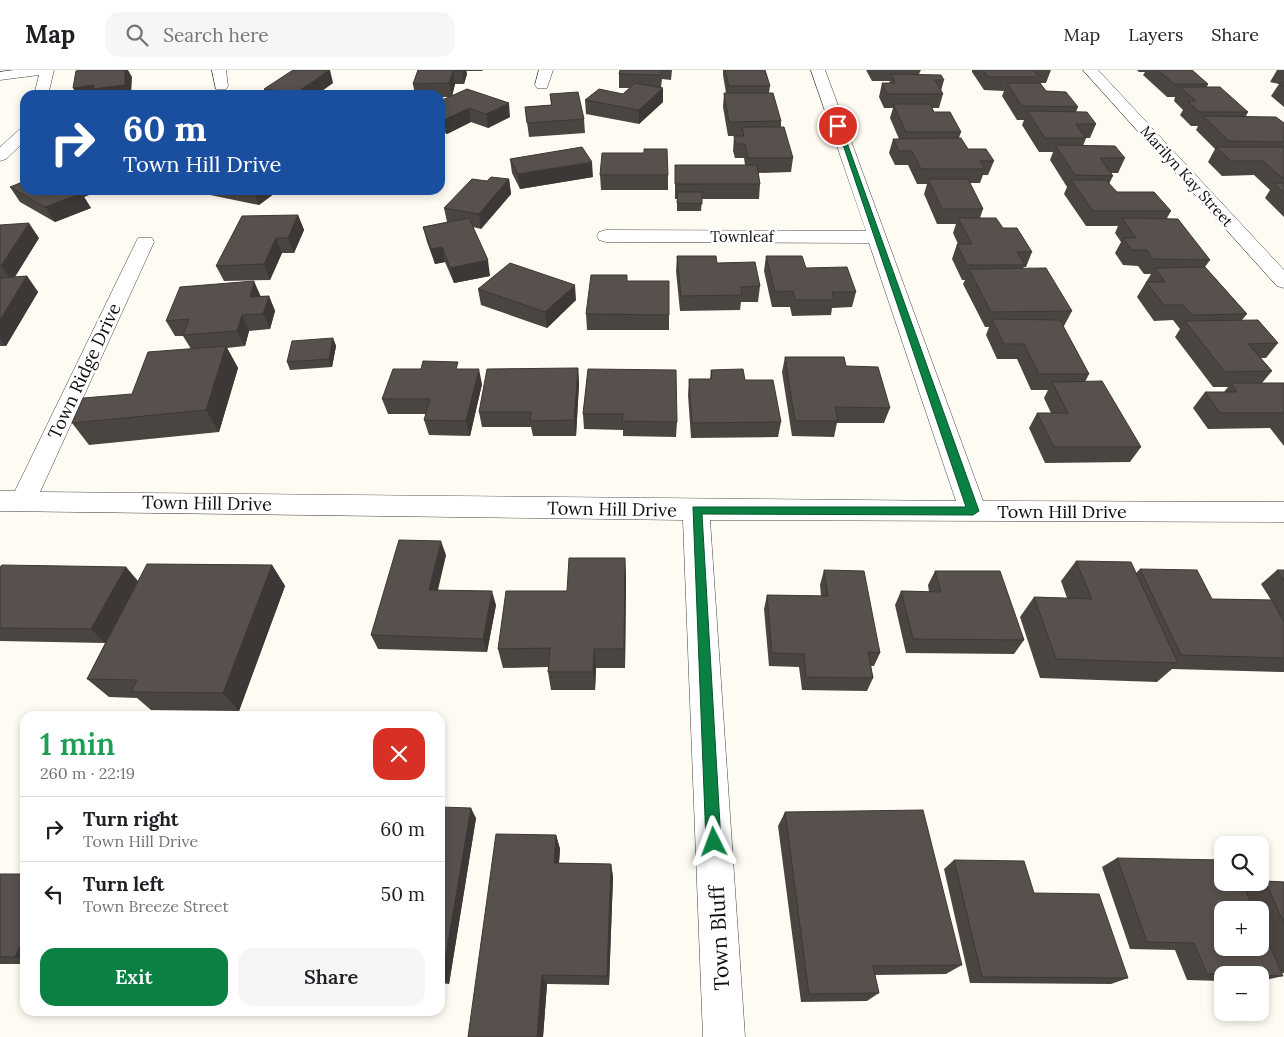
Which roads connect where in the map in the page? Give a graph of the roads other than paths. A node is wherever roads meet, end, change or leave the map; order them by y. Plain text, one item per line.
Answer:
1 (47, 70) edge
2 (219, 70) edge
3 (546, 70) edge
4 (818, 70) edge
5 (1090, 70) edge
6 (0, 76) edge
7 (542, 85) dead end
8 (221, 86) dead end
9 (42, 90) edge
10 (20, 137) edge
11 (0, 156) edge
12 (606, 236) dead end
13 (878, 236) junction
14 (145, 242) dead end
15 (1284, 282) edge
16 (12, 501) edge
17 (696, 510) junction
18 (973, 511) junction
19 (1284, 512) edge
20 (724, 1037) edge

1 - 6 street
1 - 9 street
2 - 8 street
3 - 7 street
4 - 13 street
5 - 15 street, Marilyn Kay Street
10 - 11 street
12 - 13 street, Townleaf
13 - 18 street
14 - 16 street, Town Ridge Drive
16 - 17 street, Town Hill Drive
17 - 18 street, Town Hill Drive
17 - 20 street, Town Bluff
18 - 19 street, Town Hill Drive

